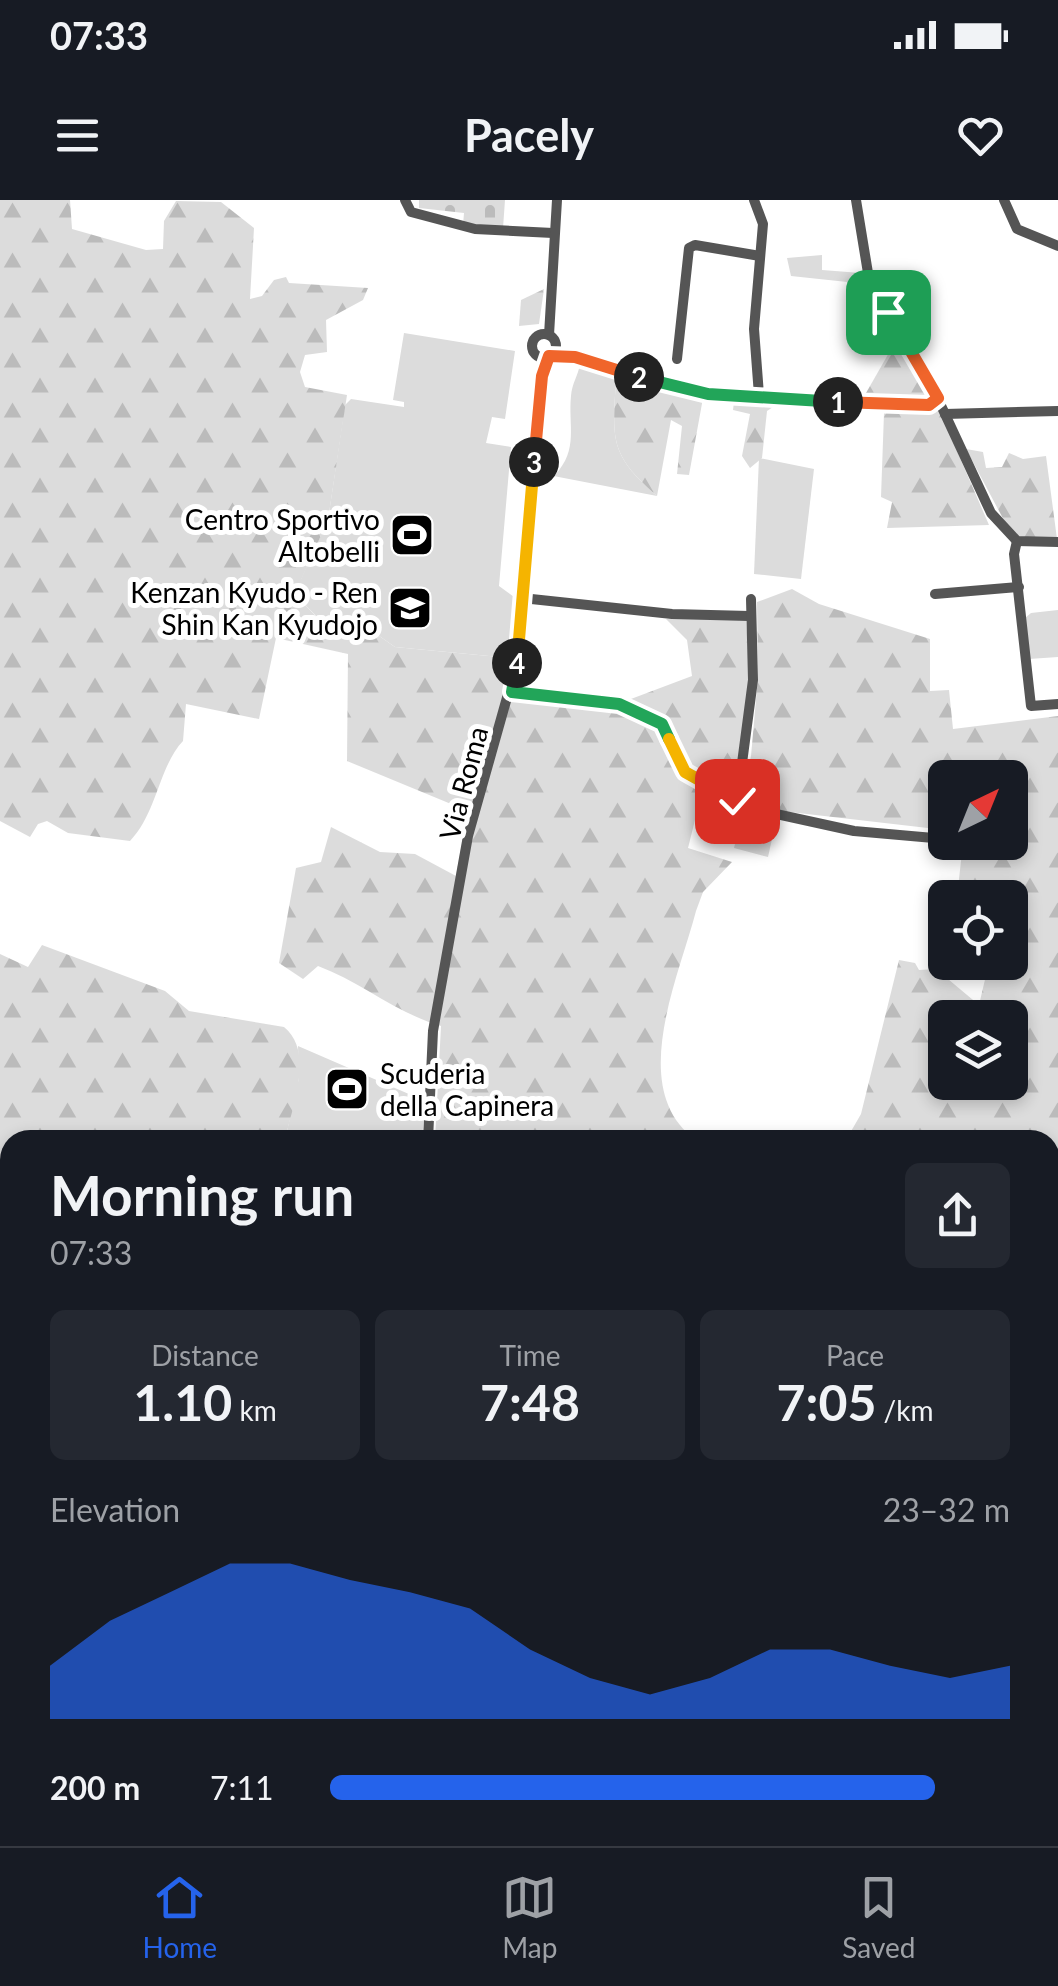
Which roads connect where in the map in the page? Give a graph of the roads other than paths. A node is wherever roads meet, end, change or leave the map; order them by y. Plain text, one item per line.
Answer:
1 (405, 200) edge
2 (556, 200) edge
3 (754, 200) edge
4 (856, 200) edge
5 (1004, 200) edge
6 (553, 233) junction
7 (1058, 246) edge
8 (760, 256) junction
9 (549, 344) junction
10 (535, 353) junction
11 (677, 359) dead end
12 (542, 376) junction
13 (759, 395) junction
14 (938, 398) junction
15 (1058, 411) edge
16 (945, 414) junction
17 (1017, 540) junction
18 (1058, 542) edge
19 (1019, 587) junction
20 (936, 594) dead end
21 (522, 598) junction
22 (751, 599) dead end
23 (749, 616) junction
24 (512, 692) junction
25 (1058, 704) edge
26 (737, 801) junction
27 (928, 837) edge
28 (428, 1130) edge

1 - 6 street
2 - 6 street, Via Roma
3 - 8 street
4 - 14 street
5 - 7 street
6 - 9 street, Via Roma
8 - 11 street
8 - 13 street
9 - 10 street
9 - 10 street, Via Roma
9 - 12 street, Via Roma
9 - 13 street
10 - 12 street, Via Roma
12 - 21 street, Via Roma
13 - 14 street
14 - 16 street
15 - 16 street
16 - 17 street
17 - 18 street
17 - 19 street
19 - 20 street
19 - 25 street
21 - 23 street
21 - 24 street, Via Roma
22 - 23 street
23 - 26 street
24 - 26 street
24 - 28 street, Via Roma
26 - 27 street

